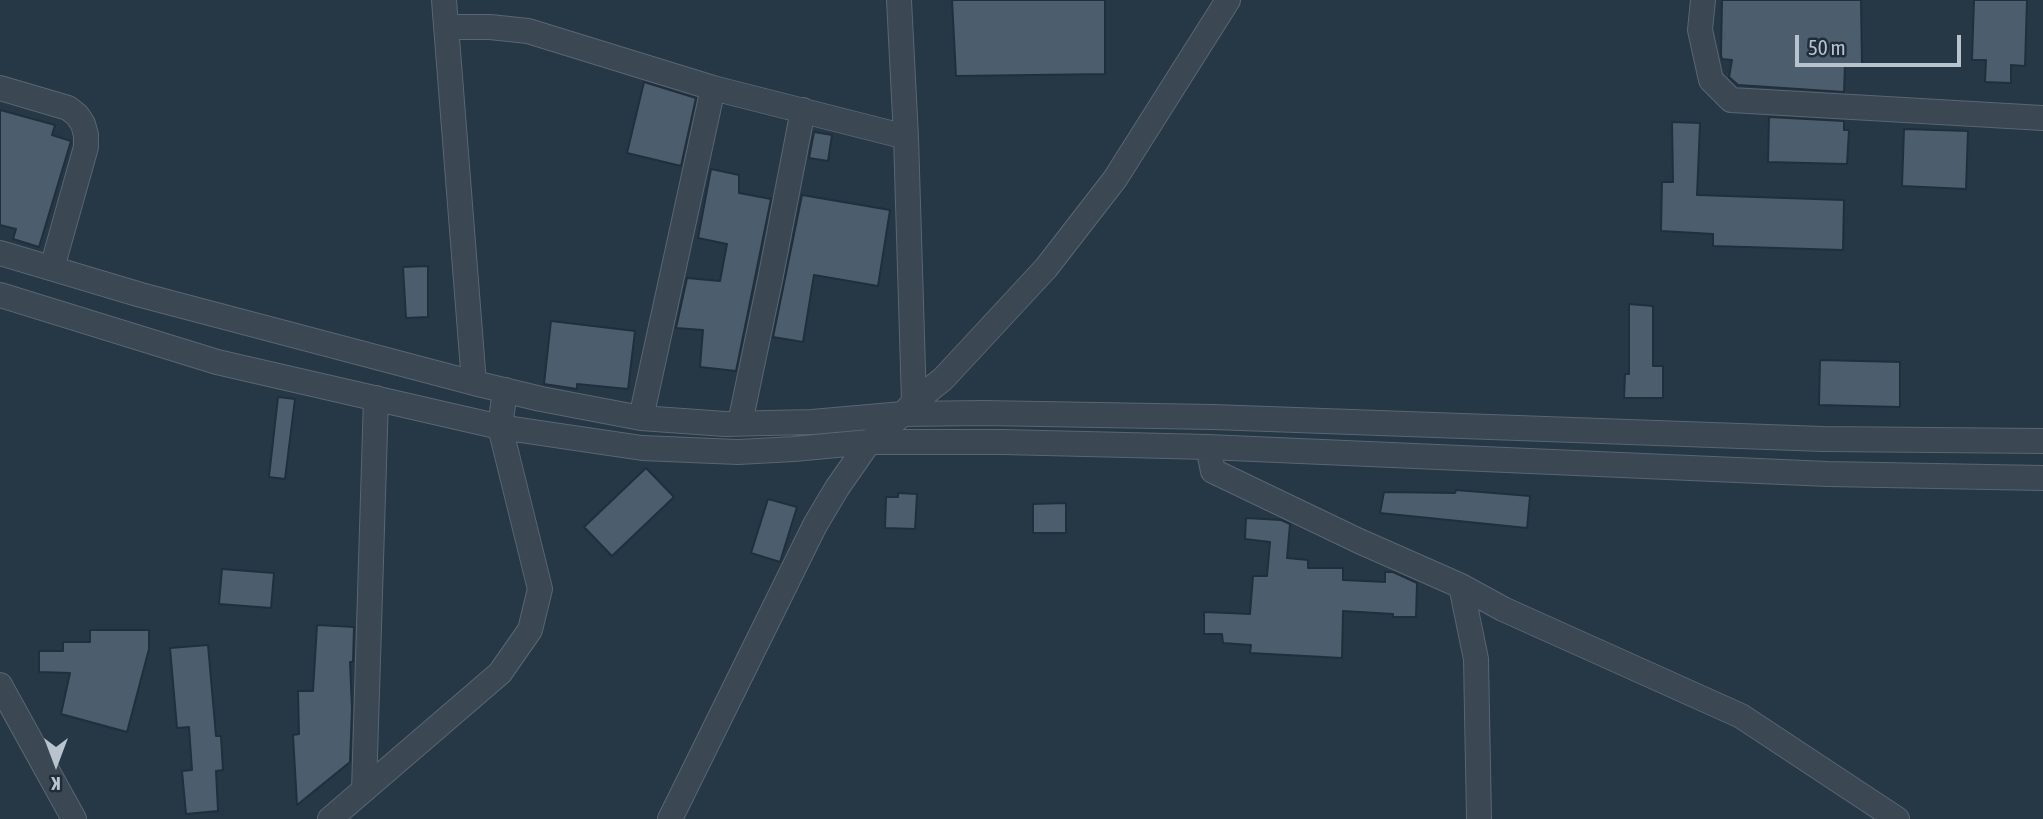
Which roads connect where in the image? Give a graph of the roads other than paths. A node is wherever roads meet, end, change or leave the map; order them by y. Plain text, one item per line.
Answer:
1 (444, 0) edge
2 (899, 0) edge
3 (1228, 0) edge
4 (1703, 0) edge
5 (447, 27) junction
6 (0, 88) edge
7 (713, 88) junction
8 (803, 110) junction
9 (2043, 118) edge
10 (906, 137) junction
11 (0, 253) edge
12 (52, 268) junction
13 (0, 295) edge
14 (474, 383) junction
15 (505, 390) junction
16 (376, 398) junction
17 (908, 408) junction
18 (641, 418) junction
19 (740, 423) junction
20 (500, 427) junction
21 (2043, 441) edge
22 (869, 442) junction
23 (1208, 447) junction
24 (2043, 478) edge
25 (1461, 586) junction
26 (0, 685) edge
27 (364, 790) junction
28 (75, 819) edge
29 (330, 819) edge
30 (670, 819) edge
31 (1479, 819) edge
32 (1898, 819) edge

1 - 5 street
2 - 10 street
3 - 17 street
4 - 9 street
5 - 7 street
5 - 14 street
6 - 12 street
7 - 8 street
7 - 18 street
8 - 10 street
8 - 19 street
10 - 17 street
11 - 12 street
12 - 14 street
13 - 16 street
14 - 15 street
15 - 18 street
15 - 20 street
16 - 20 street
16 - 27 street
17 - 19 street
17 - 21 street
17 - 22 street
18 - 19 street
20 - 22 street
20 - 27 street
22 - 23 street
22 - 30 street
23 - 24 street
23 - 25 street
25 - 31 street
25 - 32 street
26 - 28 street
27 - 29 street

